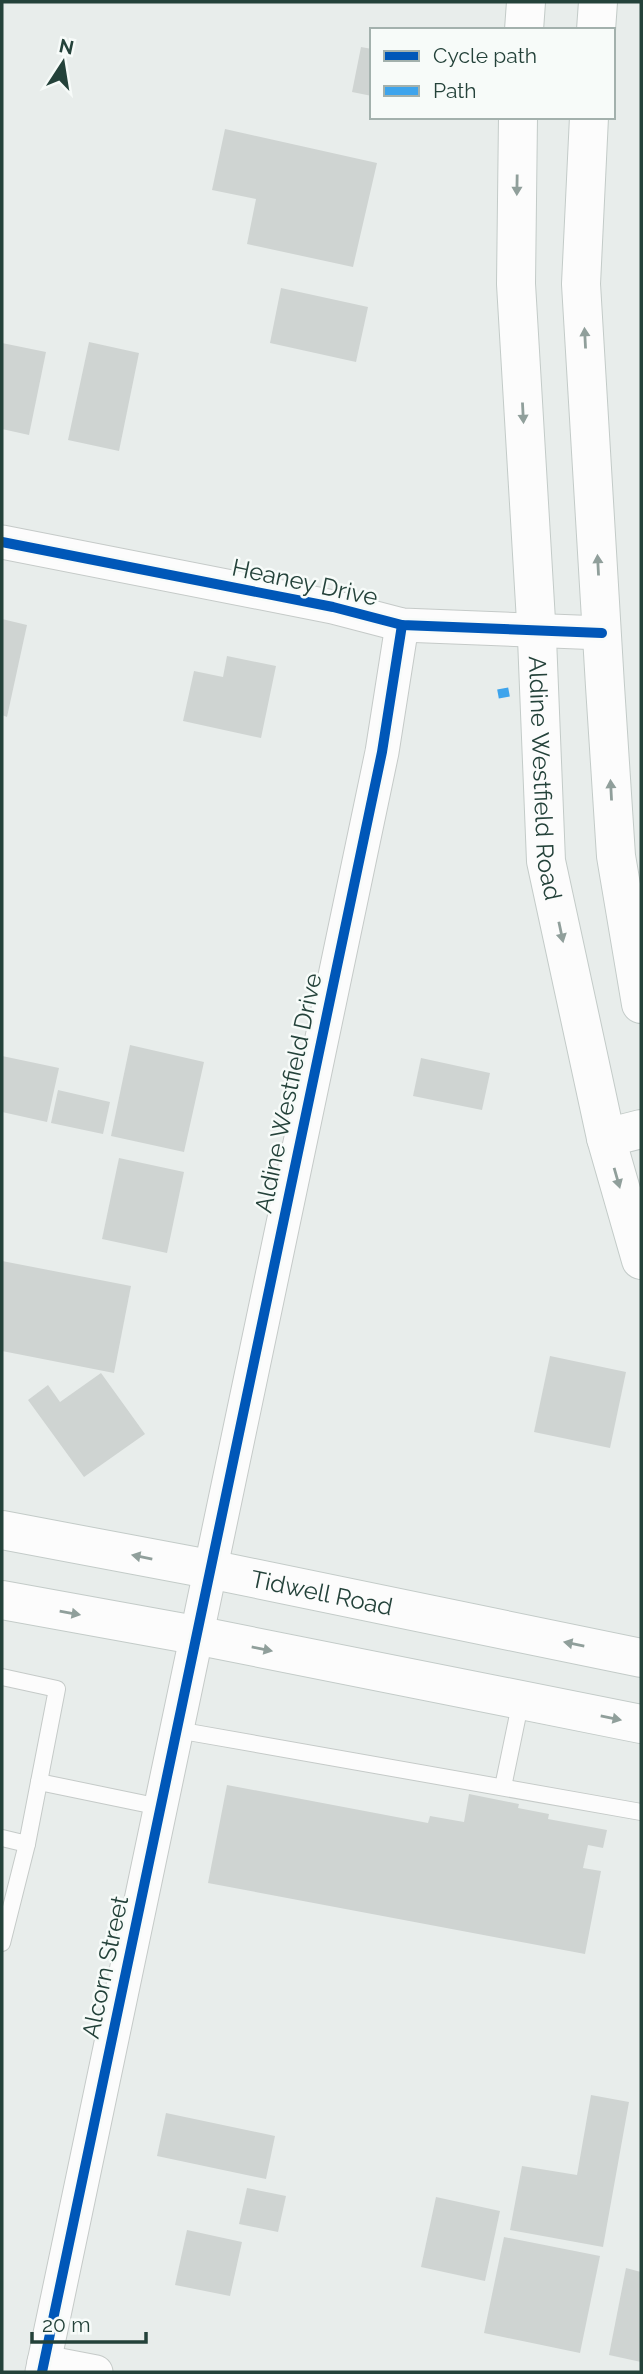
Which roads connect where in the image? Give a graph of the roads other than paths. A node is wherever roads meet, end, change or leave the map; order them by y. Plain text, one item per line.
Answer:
1 (526, 2) edge
2 (598, 2) edge
3 (524, 28) edge
4 (596, 28) edge
5 (518, 119) edge
6 (589, 119) edge
7 (2, 542) edge
8 (402, 625) junction
9 (536, 630) junction
10 (602, 633) junction
11 (641, 1004) edge
12 (623, 1134) edge
13 (641, 1260) edge
14 (2, 1531) edge
15 (209, 1569) junction
16 (2, 1600) edge
17 (195, 1635) junction
18 (641, 1658) edge
19 (2, 1676) edge
20 (521, 1700) junction
21 (641, 1724) edge
22 (177, 1730) junction
23 (39, 1782) junction
24 (503, 1787) junction
25 (160, 1807) junction
26 (641, 1812) edge
27 (2, 1838) edge
28 (27, 1844) junction
29 (2, 1943) edge
30 (43, 2367) edge
31 (96, 2372) edge

1 - 3 main road
2 - 4 main road
5 -> 9 main road, Aldine Westfield Road
10 -> 6 main road
7 - 8 street, Heaney Drive
8 - 9 street, Heaney Drive
8 - 15 street, Aldine Westfield Drive
9 - 10 street, Heaney Drive
9 -> 12 main road, Aldine Westfield Road
11 -> 10 main road
12 -> 13 main road, Aldine Westfield Road
15 -> 14 main road, Tidwell Road
15 - 17 street, Alcorn Street
18 -> 15 main road, Tidwell Road
16 -> 17 main road
17 -> 20 main road
17 - 22 street, Alcorn Street
19 - 23 lane
20 -> 21 main road
20 - 24 lane
22 - 24 lane
22 - 25 street, Alcorn Street
23 - 25 lane
23 - 28 lane
24 - 26 lane
25 - 30 street, Alcorn Street
27 - 28 lane
28 - 29 lane
30 - 31 street

